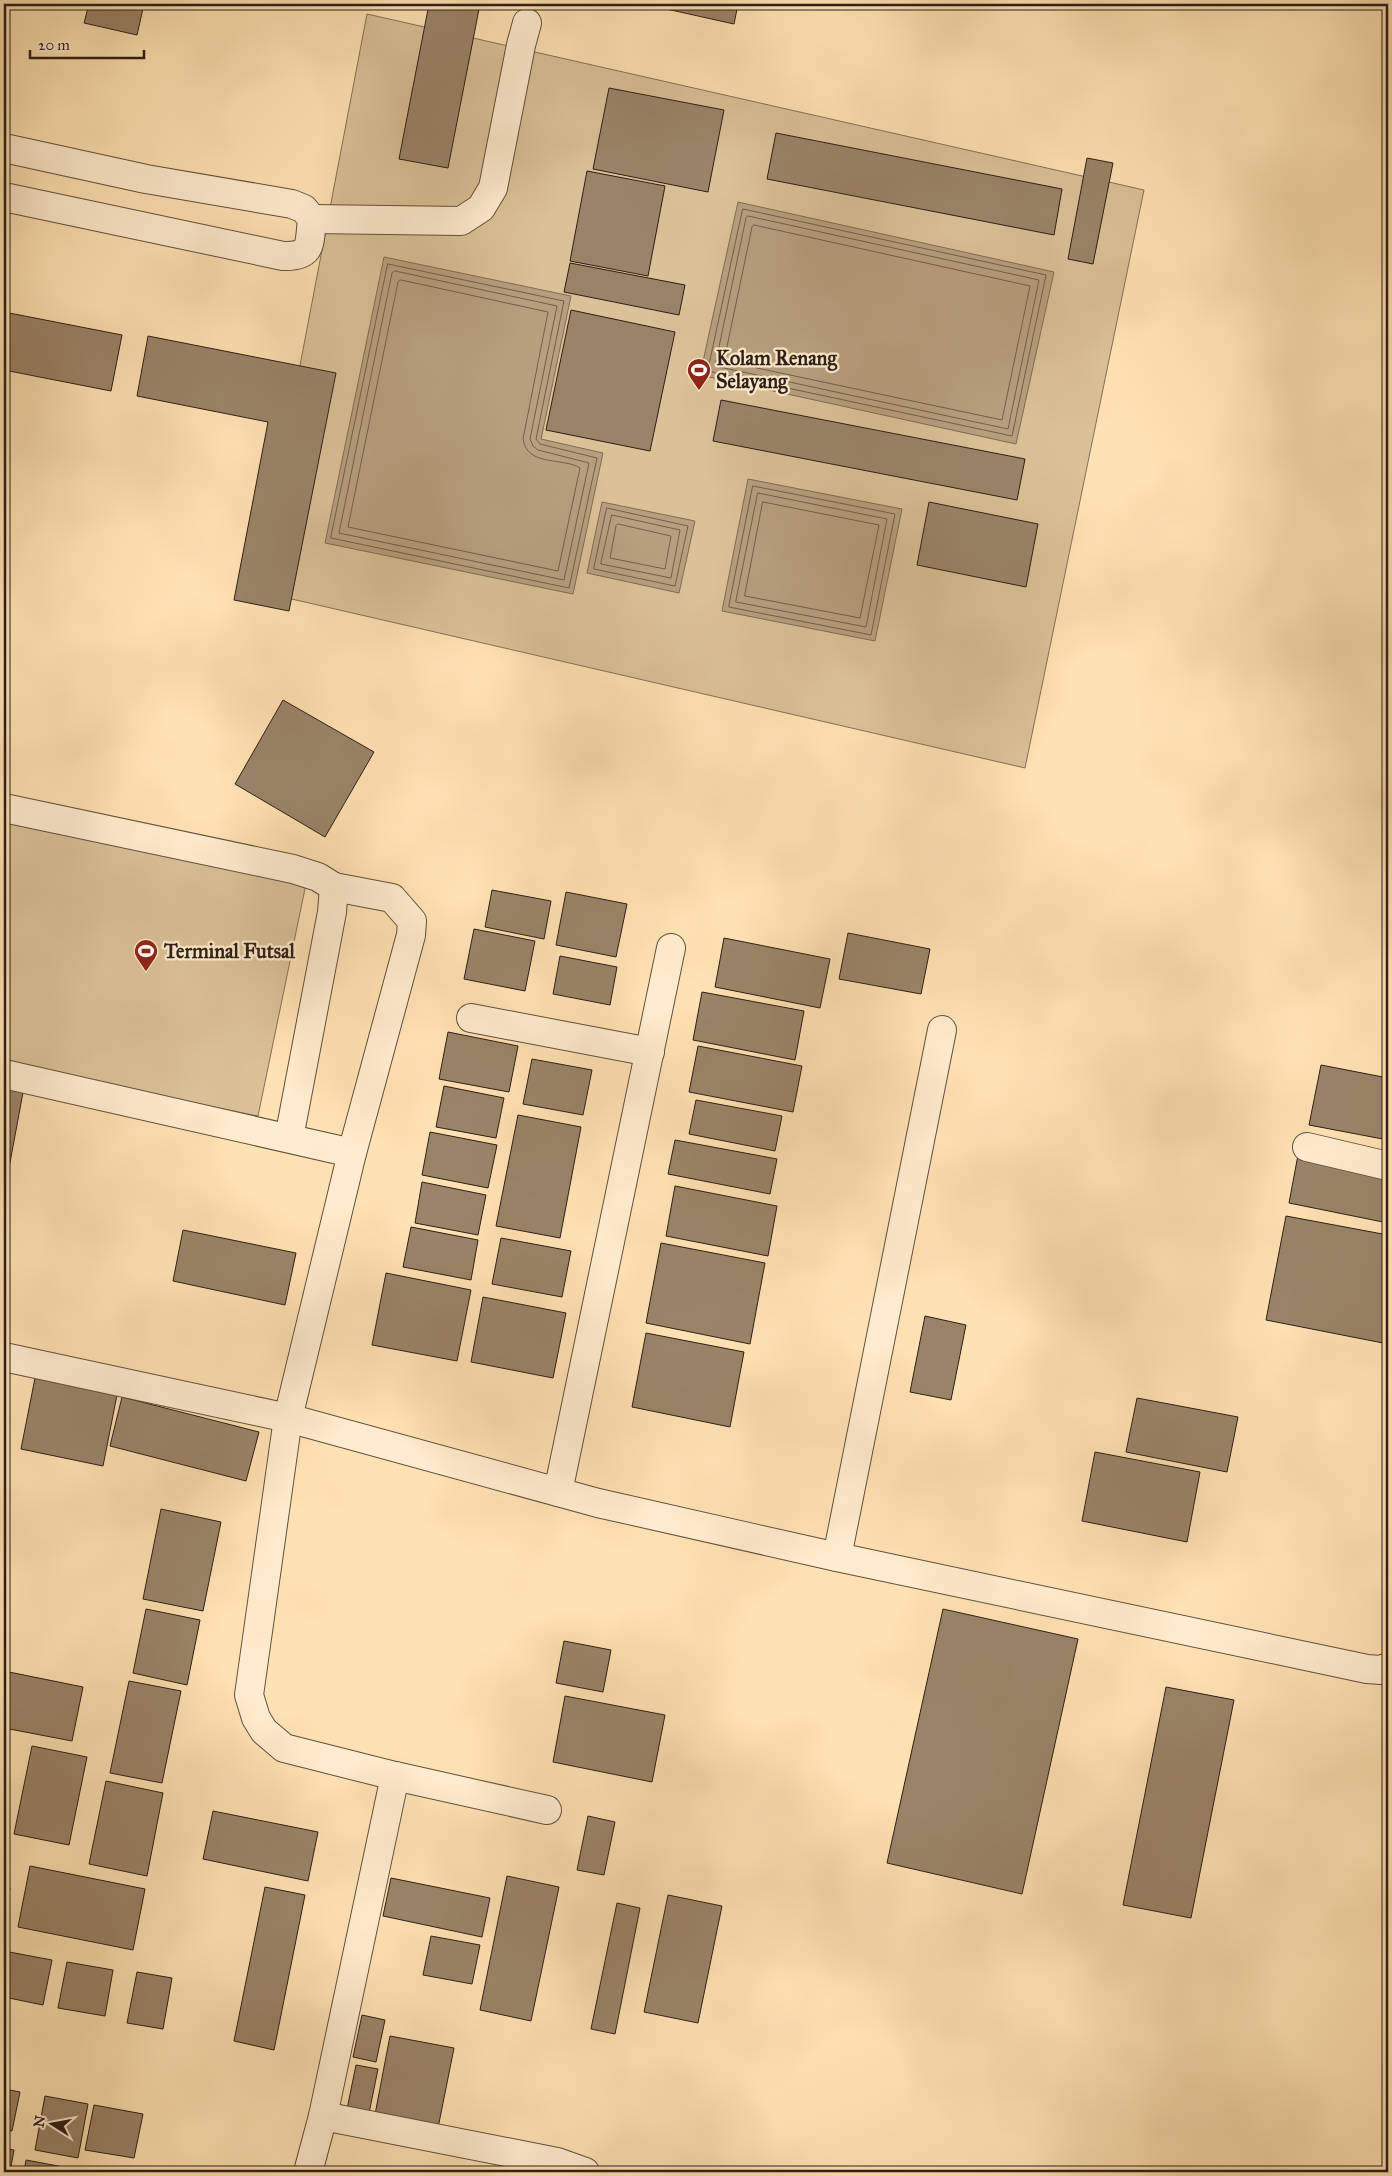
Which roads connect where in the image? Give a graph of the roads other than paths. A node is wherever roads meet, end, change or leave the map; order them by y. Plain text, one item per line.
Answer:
1 (527, 23) dead end
2 (4, 148) edge
3 (4, 197) edge
4 (312, 219) junction
5 (4, 808) edge
6 (334, 887) junction
7 (671, 948) dead end
8 (471, 1018) dead end
9 (942, 1030) dead end
10 (650, 1052) junction
11 (4, 1074) edge
12 (289, 1138) junction
13 (1307, 1147) dead end
14 (352, 1153) junction
15 (1388, 1166) edge
16 (4, 1357) edge
17 (288, 1418) junction
18 (558, 1492) junction
19 (837, 1557) junction
20 (1388, 1667) edge
21 (395, 1776) junction
22 (547, 1810) dead end
23 (323, 2116) junction
24 (308, 2172) edge
25 (585, 2172) edge

1 - 4 street
2 - 4 street
3 - 4 street
5 - 6 street
6 - 12 street
6 - 14 street
7 - 10 street
8 - 10 street
9 - 19 street
10 - 18 street
11 - 12 street
12 - 14 street
13 - 15 street
14 - 17 street
16 - 17 street
17 - 18 street
17 - 21 street
18 - 19 street
19 - 20 street
21 - 22 street
21 - 23 street
23 - 24 street
23 - 25 street

